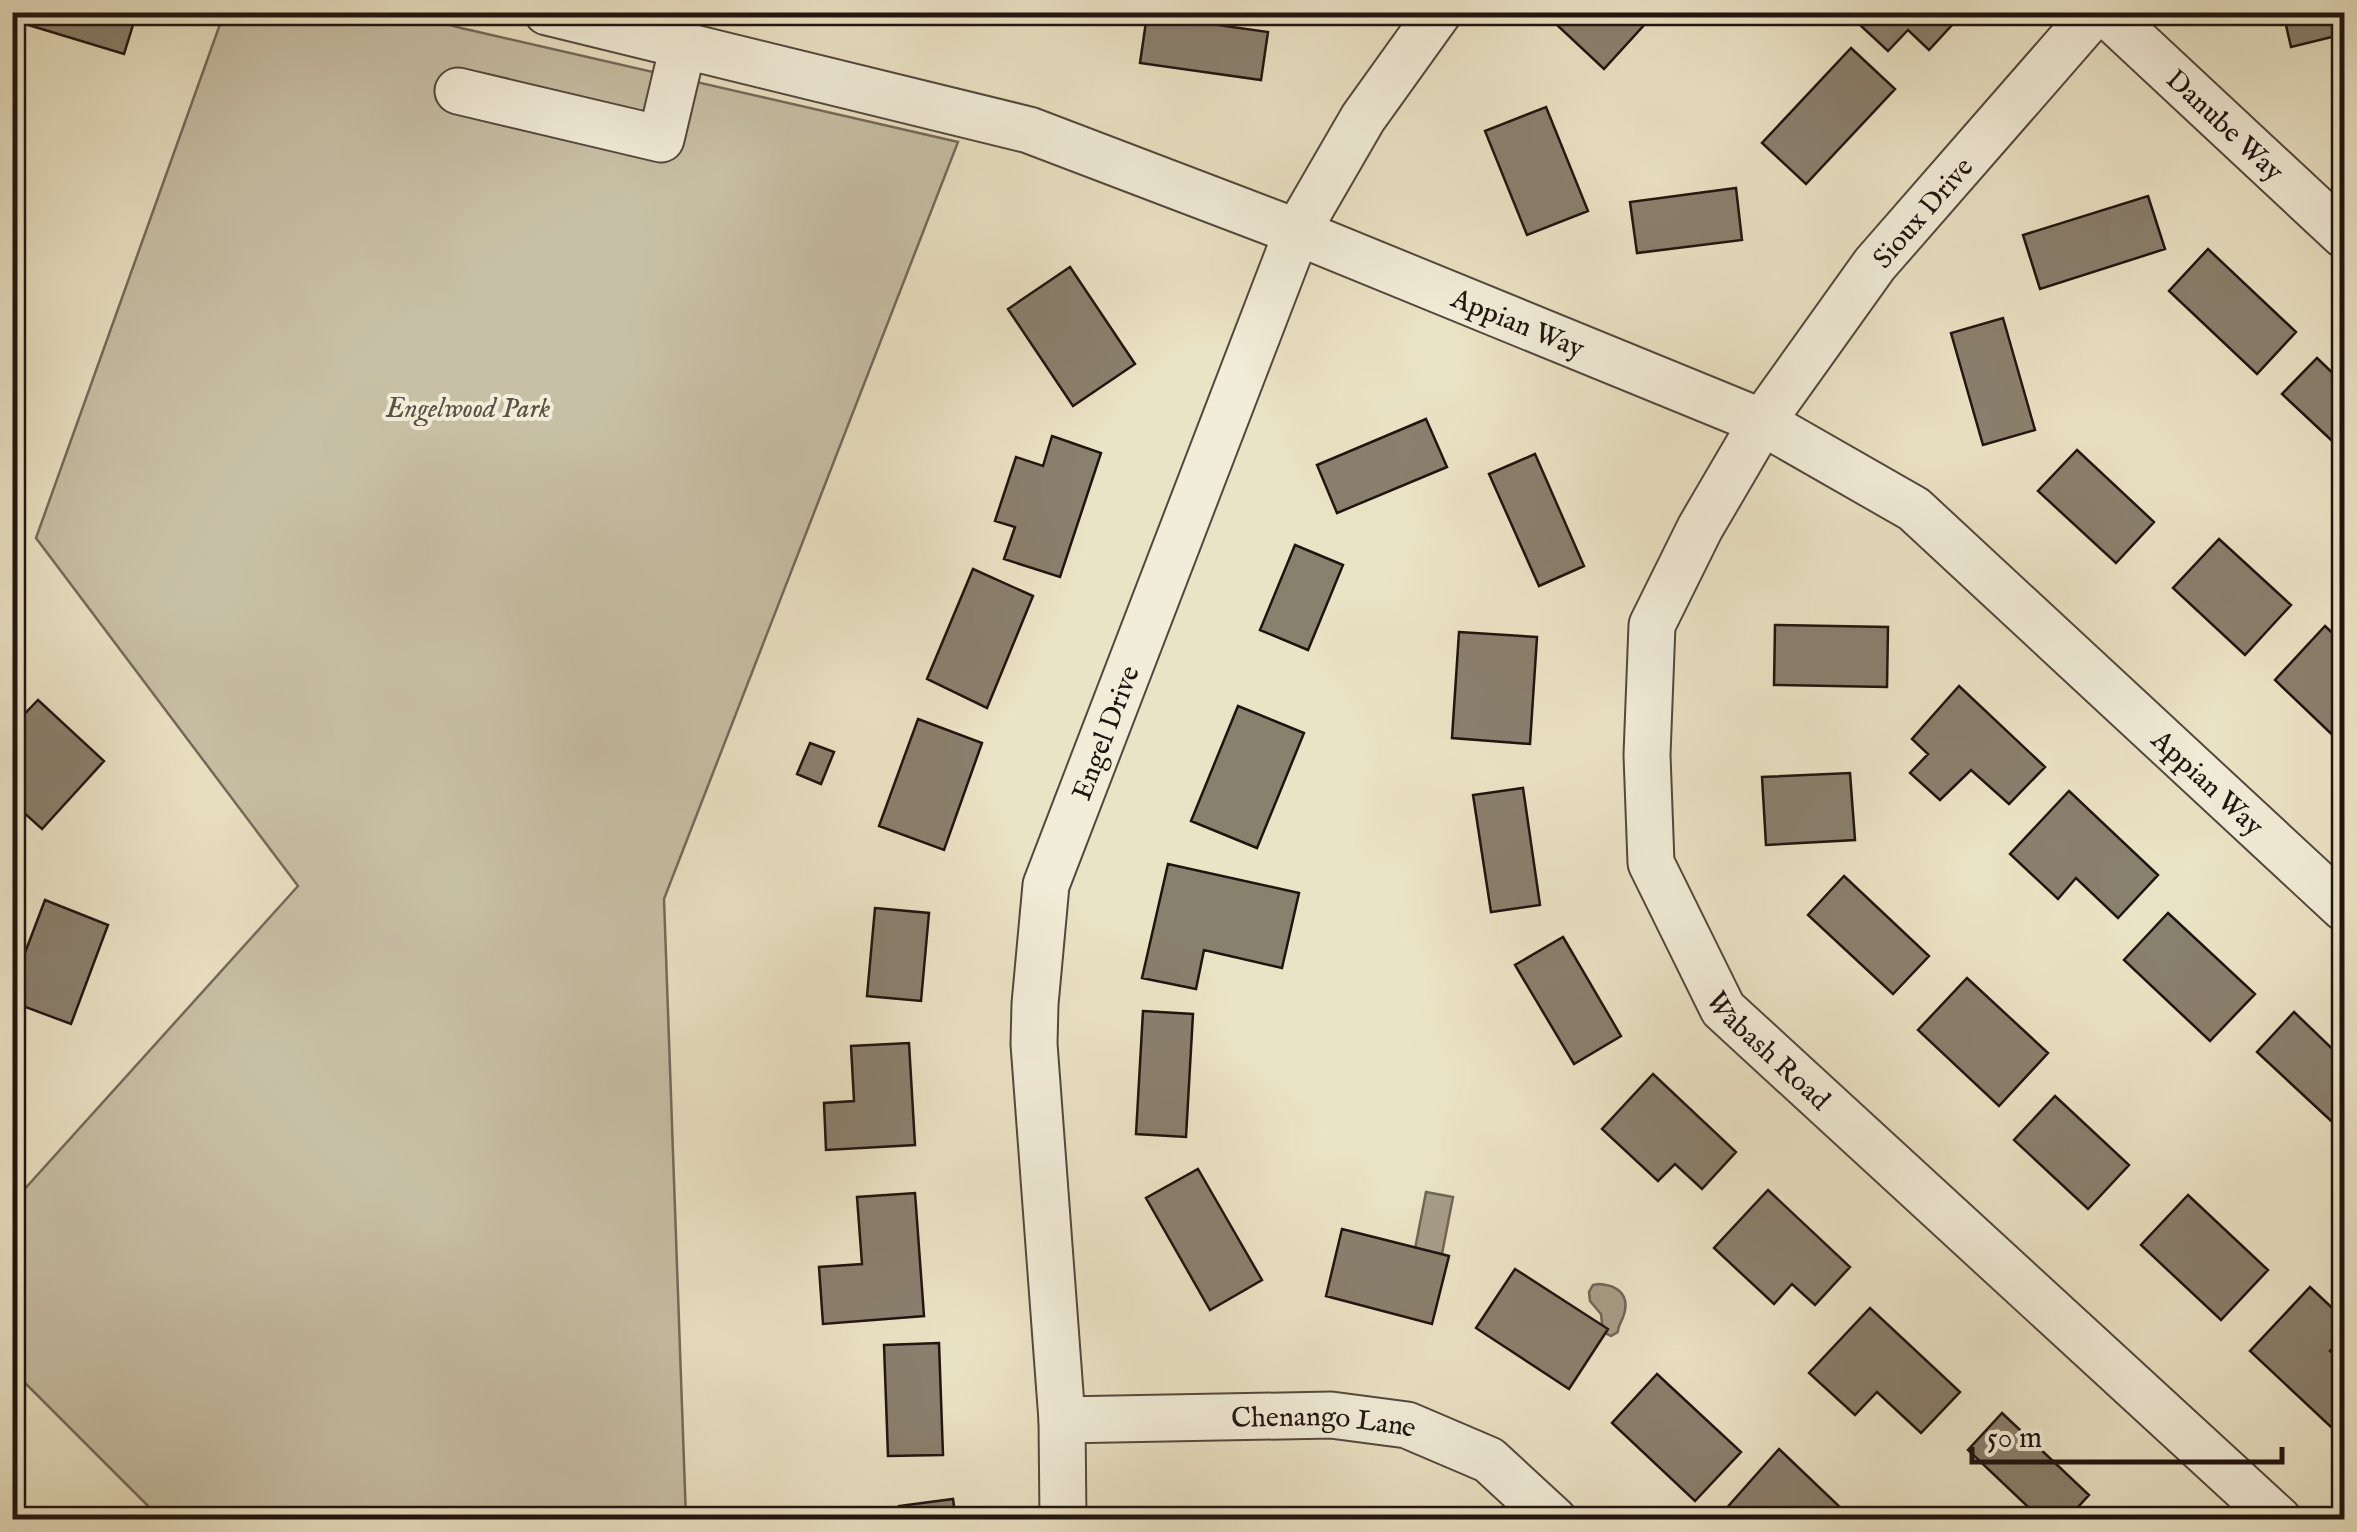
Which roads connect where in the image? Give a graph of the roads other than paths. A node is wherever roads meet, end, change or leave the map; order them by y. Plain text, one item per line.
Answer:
1 (547, 12) edge
2 (1439, 12) edge
3 (2095, 12) edge
4 (2105, 12) edge
5 (683, 46) junction
6 (458, 91) dead end
7 (1297, 232) junction
8 (2344, 235) edge
9 (1762, 422) junction
10 (2344, 908) edge
11 (1062, 1420) junction
12 (1062, 1520) edge
13 (1554, 1520) edge
14 (2280, 1520) edge

1 - 5 street, Appian Way
2 - 7 street, Engel Drive
3 - 9 street, Sioux Drive
4 - 8 street, Danube Way
5 - 6 street
5 - 7 street, Appian Way
7 - 9 street, Appian Way
7 - 11 street, Engel Drive
9 - 10 street, Appian Way
9 - 14 street, Wabash Road
11 - 12 street, Engel Drive
11 - 13 street, Chenango Lane

